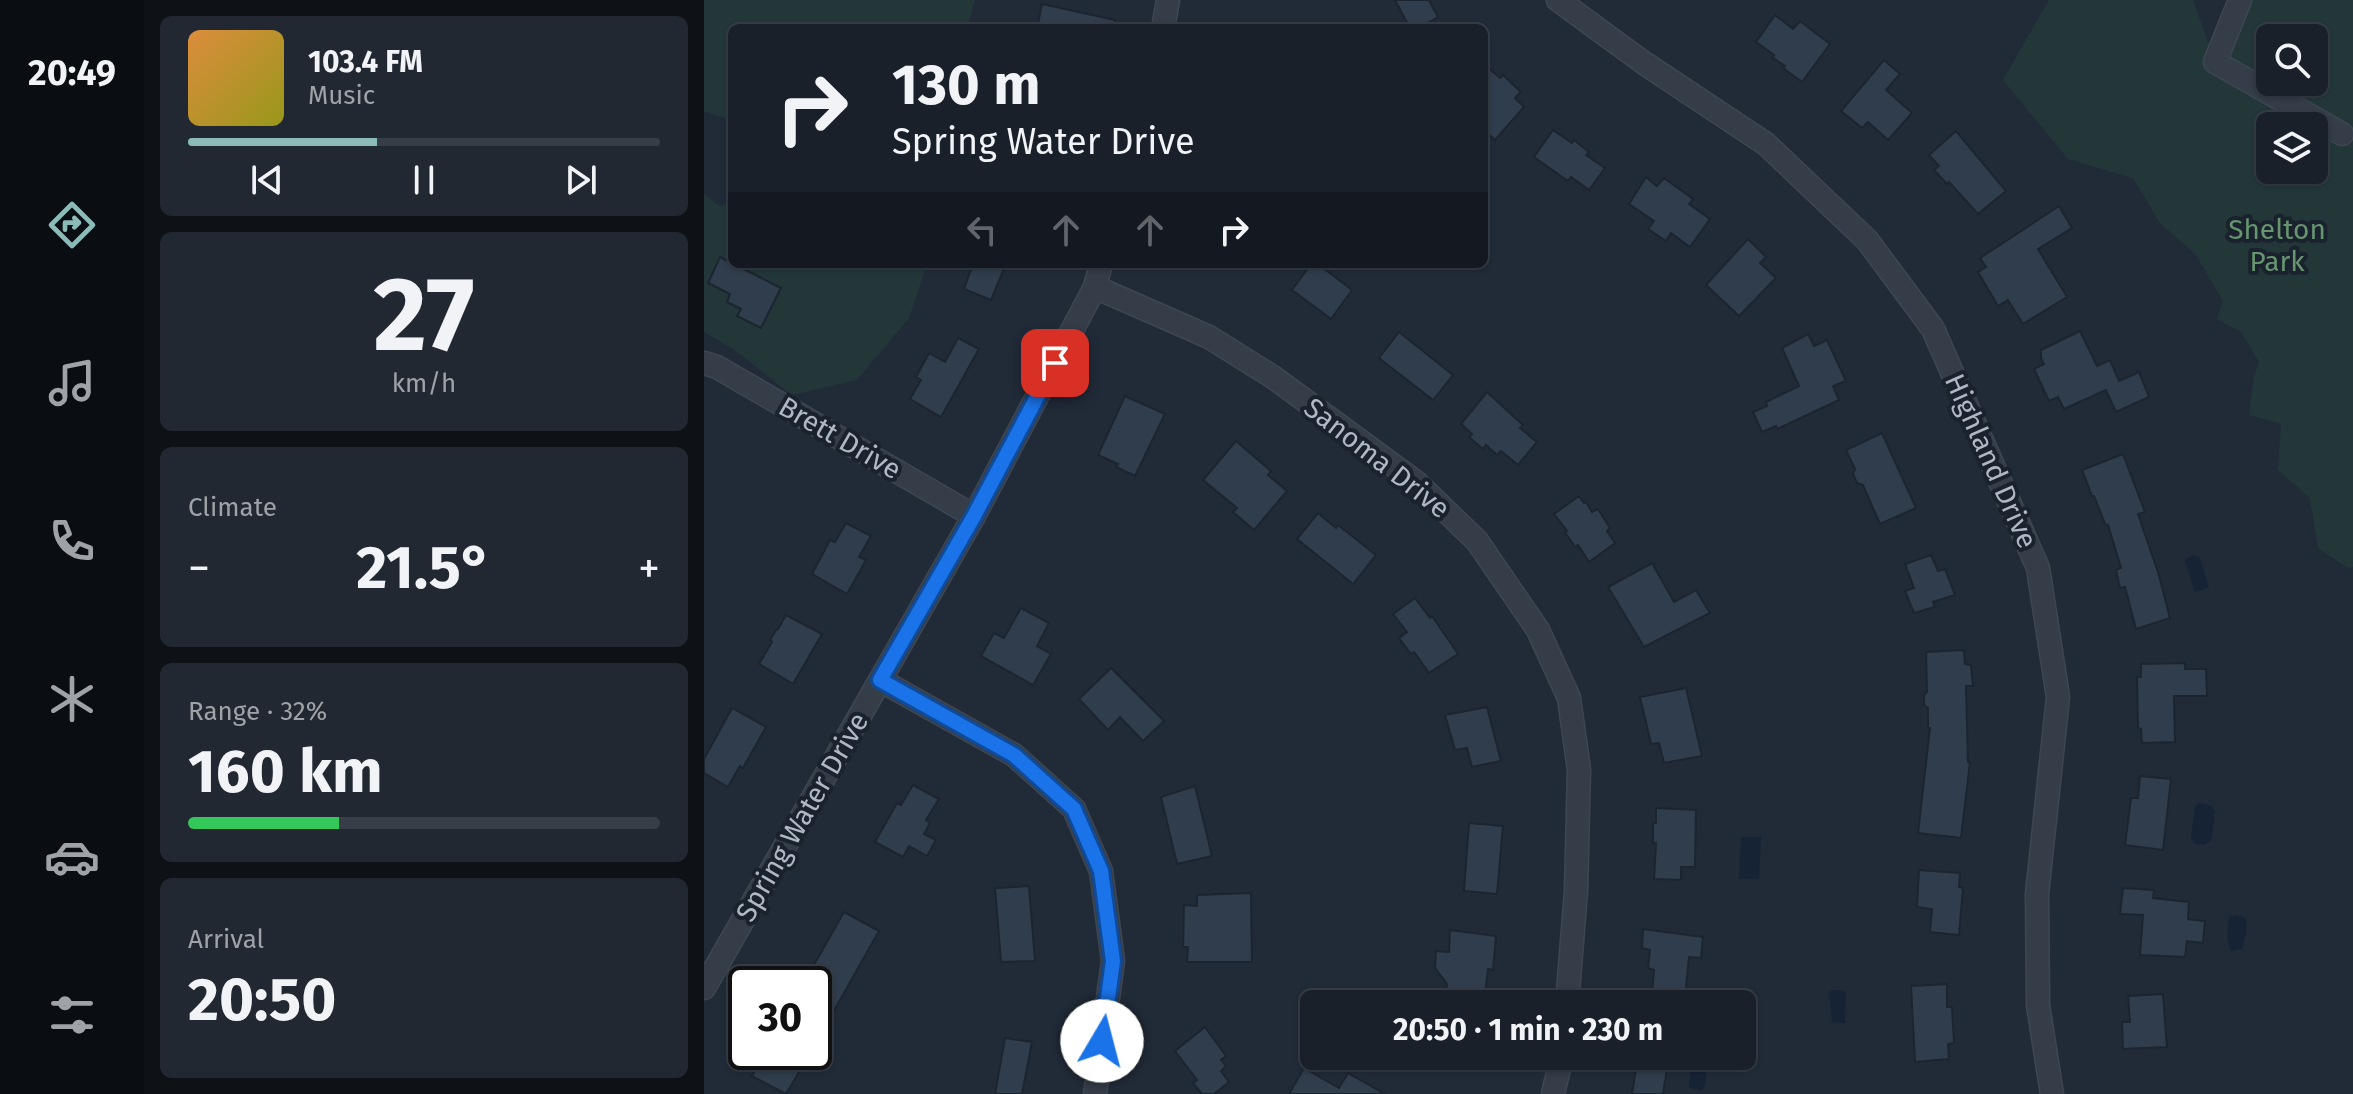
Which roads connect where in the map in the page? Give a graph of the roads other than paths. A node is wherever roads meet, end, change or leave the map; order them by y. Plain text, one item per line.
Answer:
1 (1168, 0) edge
2 (1558, 0) edge
3 (2240, 0) edge
4 (1164, 24) edge
5 (2342, 134) dead end
6 (1100, 268) edge
7 (1095, 287) junction
8 (704, 363) edge
9 (974, 516) junction
10 (880, 680) junction
11 (704, 988) edge
12 (1568, 990) edge
13 (1559, 1070) edge
14 (1095, 1094) edge
15 (1553, 1094) edge
16 (2052, 1094) edge

1 - 4 street
2 - 16 street, Highland Drive
3 - 5 street
6 - 7 street, Spring Water Drive
7 - 9 street, Spring Water Drive
7 - 12 street, Sanoma Drive
8 - 9 street, Brett Drive
9 - 10 street, Spring Water Drive
10 - 11 street, Spring Water Drive
10 - 14 street
13 - 15 street

